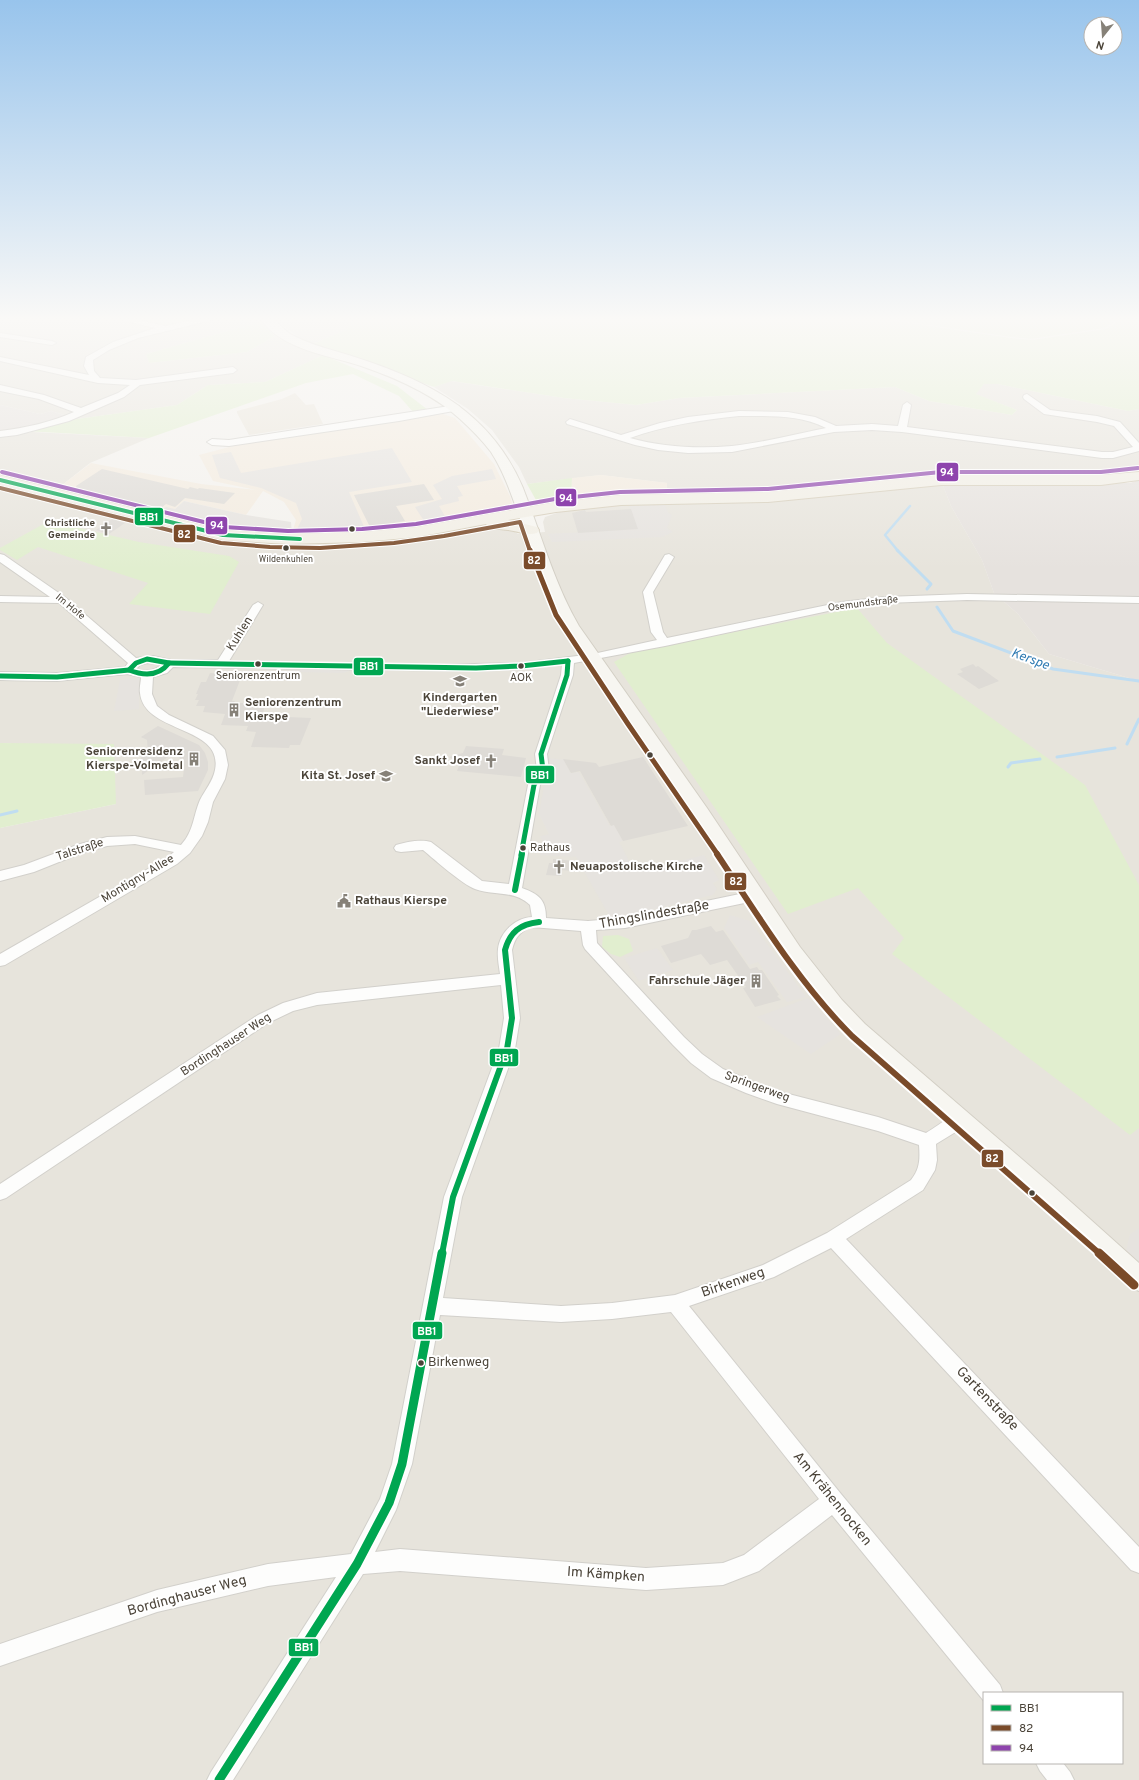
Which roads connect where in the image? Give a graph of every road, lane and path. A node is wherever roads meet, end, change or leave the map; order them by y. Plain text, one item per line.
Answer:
1 (58, 403) edge
2 (100, 403) edge
3 (448, 403) edge
4 (1035, 403) edge
5 (907, 405) dead end
6 (456, 408) junction
7 (81, 411) junction
8 (570, 422) dead end
9 (834, 429) junction
10 (902, 429) junction
11 (0, 434) edge
12 (621, 438) junction
13 (212, 442) dead end
14 (1139, 448) edge
15 (1139, 476) edge
16 (0, 480) edge
17 (526, 513) junction
18 (473, 522) junction
19 (531, 530) junction
20 (0, 557) edge
21 (669, 557) dead end
22 (0, 599) edge
23 (62, 600) junction
24 (1139, 600) edge
25 (258, 606) dead end
26 (665, 643) junction
27 (593, 656) junction
28 (568, 661) junction
29 (169, 663) junction
30 (222, 663) junction
31 (132, 666) junction
32 (147, 674) junction
33 (0, 676) edge
34 (401, 848) dead end
35 (185, 850) junction
36 (0, 876) edge
37 (515, 890) junction
38 (754, 896) junction
39 (539, 922) junction
40 (588, 926) junction
41 (0, 961) edge
42 (507, 979) junction
43 (960, 1120) junction
44 (927, 1141) junction
45 (0, 1193) edge
46 (833, 1238) junction
47 (1139, 1279) edge
48 (675, 1303) junction
49 (432, 1306) junction
50 (834, 1501) junction
51 (1139, 1562) edge
52 (356, 1564) junction
53 (0, 1655) edge
54 (991, 1692) edge
55 (1049, 1764) edge
56 (219, 1780) edge
57 (1062, 1780) edge

1 - 7 street
2 - 7 street
3 - 6 main road
4 - 14 street
5 - 10 street
6 - 13 street
6 - 17 main road
7 - 11 street
8 - 12 street
9 - 10 street
9 - 12 street
9 - 12 street
10 - 14 street
15 - 17 main road
16 - 18 main road
17 - 18 main road
17 - 19 main road
18 - 19 main road
19 - 27 main road
20 - 23 street, Im Hofe
21 - 26 street
22 - 23 street
23 - 31 street, Im Hofe
24 - 26 street, Osemundstraße
25 - 30 street, Kuhlen
26 - 27 street, Osemundstraße
27 - 28 street, Osemundstraße
27 - 38 main road
28 - 30 street, Osemundstraße
28 - 37 street
29 - 30 street, Osemundstraße
29 - 31 street, Osemundstraße
29 - 32 street
31 - 32 street
31 - 33 street, Osemundstraße
32 - 35 street, Montigny-Allee
34 - 37 street
35 - 36 street, Talstraße
35 - 41 street, Montigny-Allee
37 - 39 street
38 - 40 street, Thingslindestraße
38 - 43 main road
39 - 40 street, Thingslindestraße
39 - 42 street, Thingslindestraße
40 - 44 street, Springerweg
42 - 45 street, Bordinghauser Weg
42 - 49 street, Thingslindestraße
43 - 44 street
43 - 47 main road
44 - 46 street, Birkenweg
46 - 48 street, Birkenweg
46 - 51 street, Gartenstraße
48 - 49 street, Birkenweg
48 - 50 street, Am Krähennocken
49 - 52 street, Thingslindestraße
50 - 52 street, Im Kämpken
50 - 54 street, Am Krähennocken
52 - 53 street, Bordinghauser Weg
52 - 56 street, Thingslindestraße
55 - 57 street

